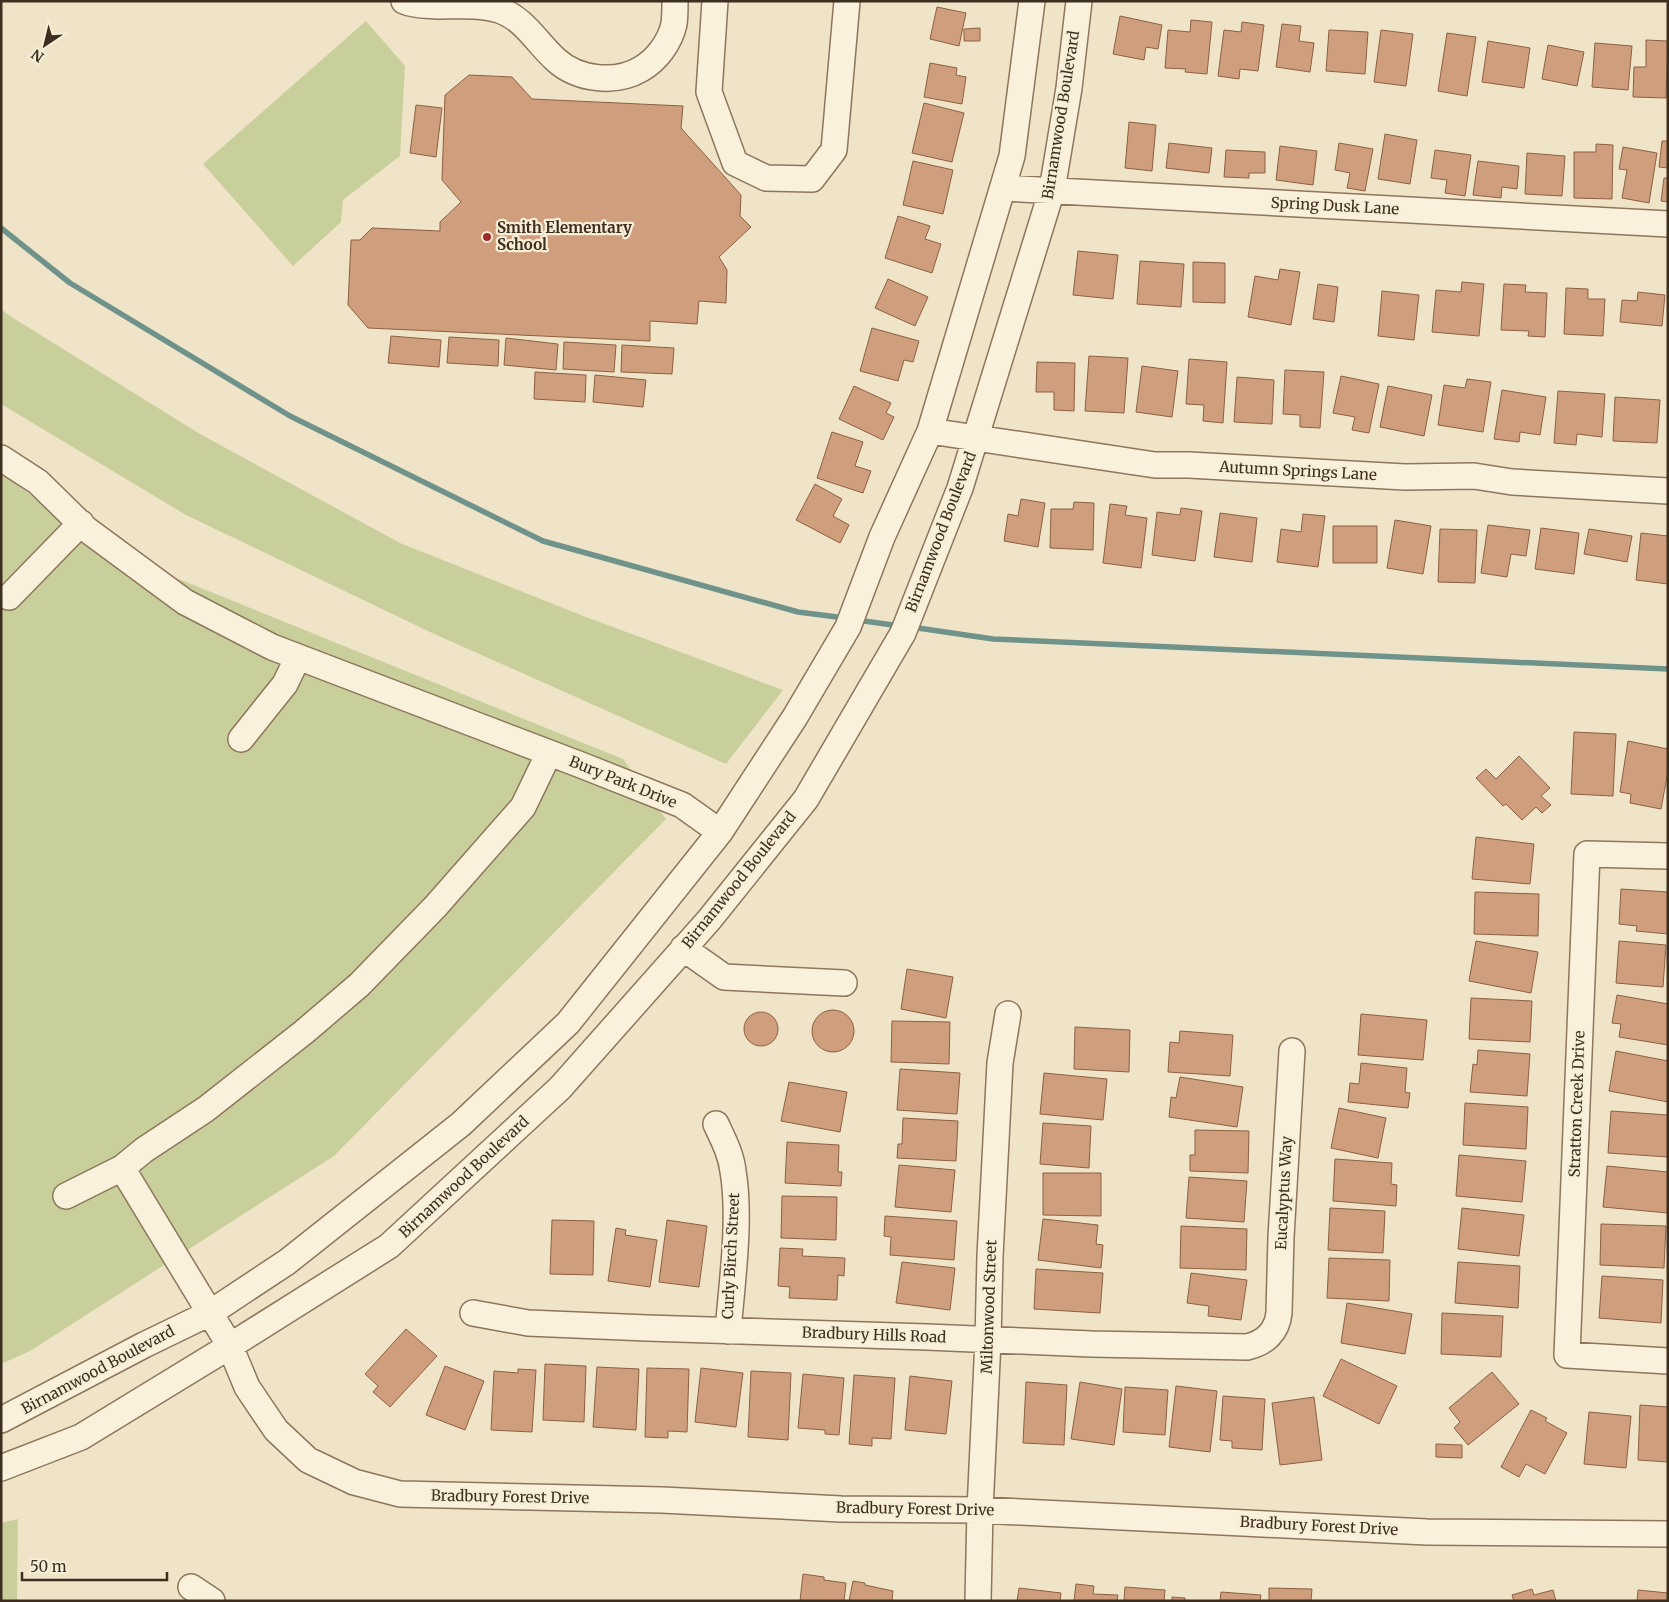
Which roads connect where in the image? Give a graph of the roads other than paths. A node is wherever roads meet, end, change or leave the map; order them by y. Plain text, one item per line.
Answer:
1 (404, 1) edge
2 (675, 1) edge
3 (715, 1) edge
4 (847, 1) edge
5 (1032, 1) edge
6 (1079, 1) edge
7 (1003, 188) junction
8 (1052, 190) junction
9 (1668, 224) edge
10 (930, 431) junction
11 (976, 438) junction
12 (1, 458) edge
13 (1668, 491) edge
14 (81, 523) junction
15 (9, 597) dead end
16 (298, 657) junction
17 (241, 739) dead end
18 (549, 753) junction
19 (720, 832) junction
20 (1668, 856) edge
21 (684, 948) junction
22 (844, 983) dead end
23 (1008, 1014) dead end
24 (1292, 1051) dead end
25 (716, 1124) dead end
26 (122, 1168) junction
27 (66, 1196) dead end
28 (210, 1313) junction
29 (473, 1313) dead end
30 (728, 1331) junction
31 (1271, 1334) joint
32 (988, 1340) junction
33 (230, 1346) junction
34 (1668, 1361) edge
35 (1, 1420) edge
36 (1, 1468) edge
37 (980, 1510) junction
38 (1668, 1534) edge
39 (191, 1588) dead end
40 (212, 1601) edge
41 (978, 1601) edge

1 - 2 street
3 - 4 street
5 - 7 street, Birnamwood Boulevard
6 - 8 street, Birnamwood Boulevard
7 - 8 street, Spring Dusk Lane
7 - 10 street, Birnamwood Boulevard
8 - 9 street, Spring Dusk Lane
8 - 11 street, Birnamwood Boulevard
10 - 11 street, Autumn Springs Lane
10 - 19 street, Birnamwood Boulevard
11 - 13 street, Autumn Springs Lane
11 - 21 street, Birnamwood Boulevard
12 - 14 street, Bury Park Drive
14 - 15 street
14 - 16 street, Bury Park Drive
16 - 17 street
16 - 18 street, Bury Park Drive
18 - 19 street, Bury Park Drive
18 - 26 street
19 - 28 street, Birnamwood Boulevard
20 - 34 street, Stratton Creek Drive
21 - 22 street
21 - 33 street, Birnamwood Boulevard
23 - 32 street, Miltonwood Street
24 - 31 street, Eucalyptus Way
25 - 30 street, Curly Birch Street
26 - 27 street
26 - 28 street
28 - 33 street, Bradbury Forest Drive
28 - 35 street, Birnamwood Boulevard
29 - 30 street, Bradbury Hills Road
30 - 32 street, Bradbury Hills Road
31 - 32 street, Bradbury Hills Road
32 - 37 street, Miltonwood Street
33 - 36 street, Birnamwood Boulevard
33 - 37 street, Bradbury Forest Drive
37 - 38 street, Bradbury Forest Drive
37 - 41 street, Miltonwood Street
39 - 40 street

